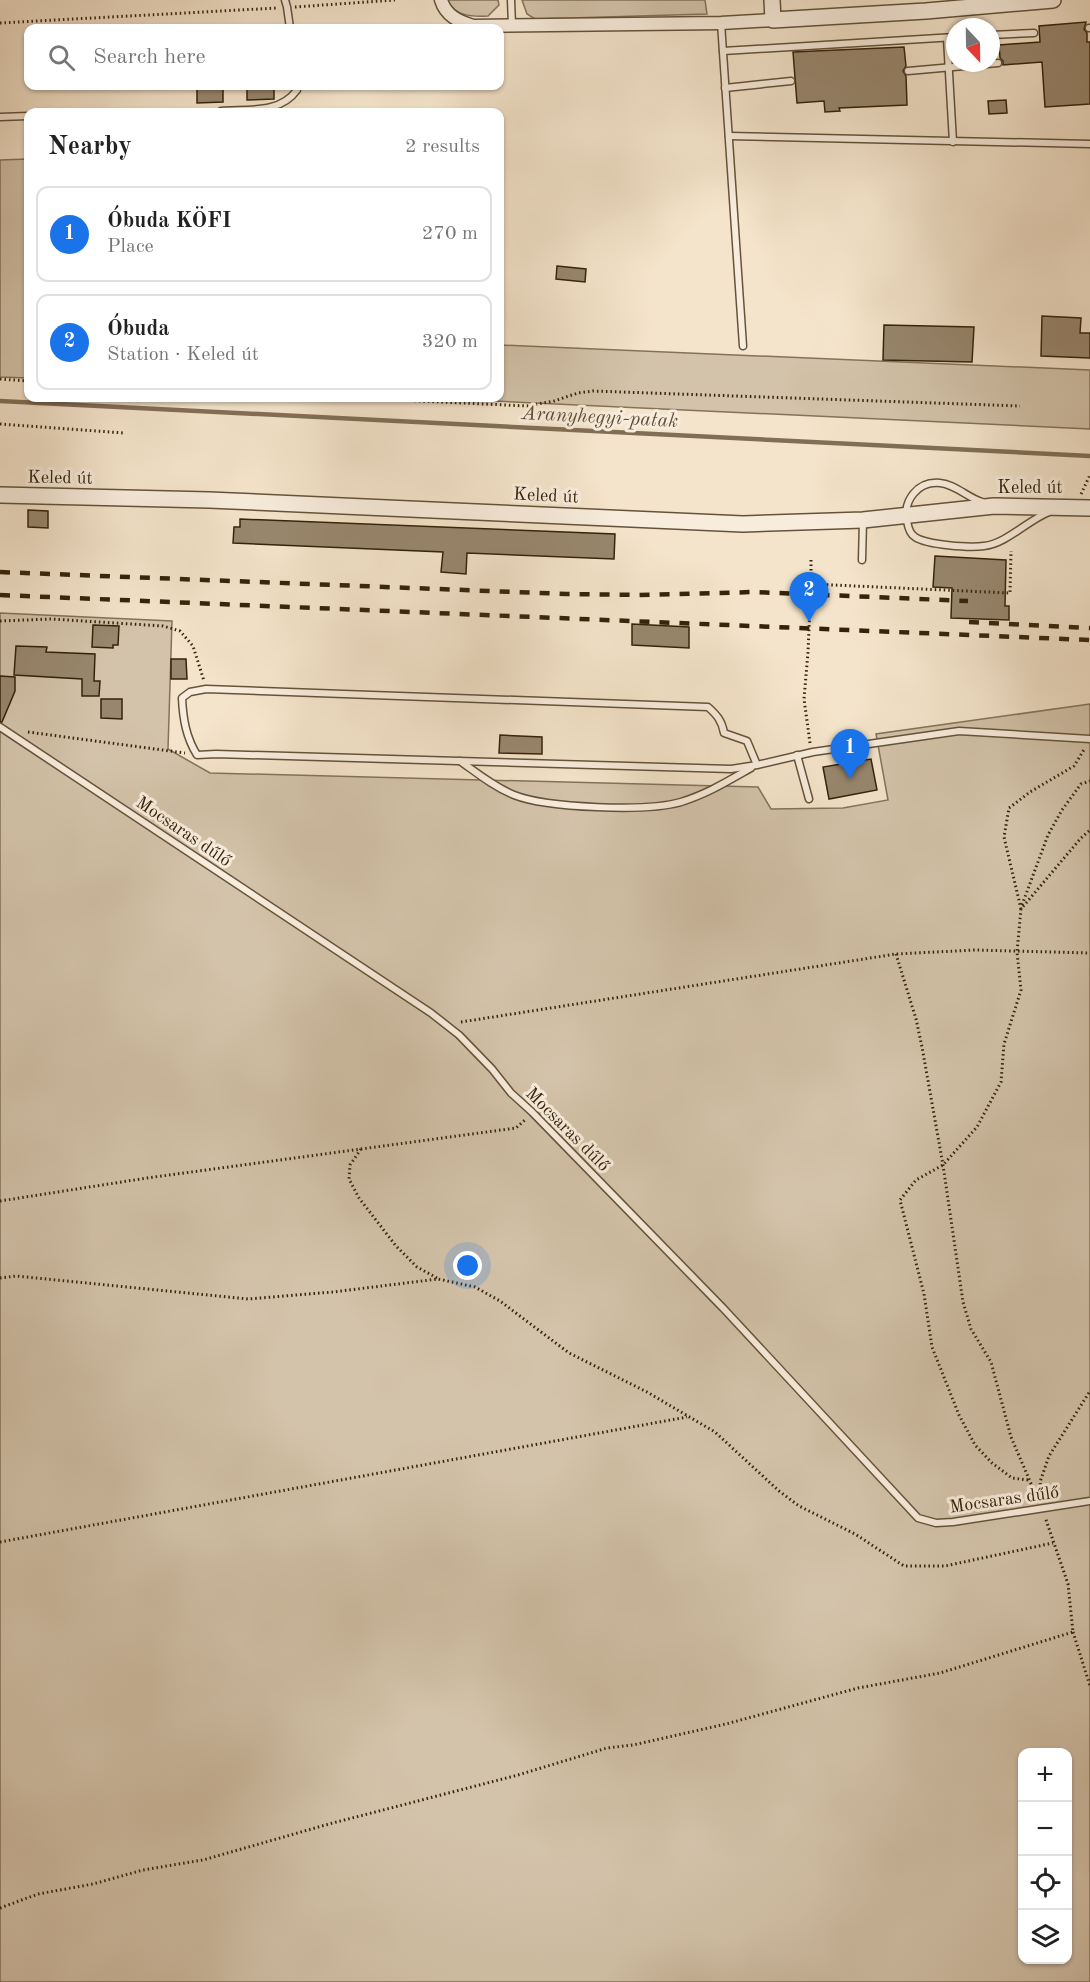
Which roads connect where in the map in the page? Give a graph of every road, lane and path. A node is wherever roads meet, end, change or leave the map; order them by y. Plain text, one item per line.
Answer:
1 (285, 0) edge
2 (395, 0) edge
3 (441, 0) edge
4 (511, 0) edge
5 (772, 0) edge
6 (1053, 0) edge
7 (287, 7) junction
8 (772, 20) junction
9 (0, 23) edge
10 (721, 23) junction
11 (289, 24) edge
12 (467, 24) edge
13 (504, 25) edge
14 (512, 25) junction
15 (1034, 33) dead end
16 (1000, 35) edge
17 (946, 38) edge
18 (723, 51) junction
19 (946, 67) edge
20 (908, 70) dead end
21 (949, 72) edge
22 (791, 81) dead end
23 (725, 88) junction
24 (297, 90) edge
25 (263, 108) edge
26 (24, 116) edge
27 (0, 117) edge
28 (729, 136) junction
29 (953, 142) junction
30 (1090, 144) edge
31 (743, 346) dead end
32 (0, 380) edge
33 (24, 381) edge
34 (442, 402) edge
35 (1020, 406) dead end
36 (0, 424) edge
37 (124, 433) dead end
38 (1090, 475) edge
39 (0, 495) edge
40 (994, 506) junction
41 (1076, 507) edge
42 (906, 516) junction
43 (863, 520) junction
44 (1011, 551) dead end
45 (811, 558) dead end
46 (862, 560) dead end
47 (811, 584) junction
48 (0, 621) edge
49 (206, 689) junction
50 (1, 727) edge
51 (1090, 739) edge
52 (813, 752) junction
53 (197, 755) junction
54 (797, 755) junction
55 (460, 761) junction
56 (757, 765) junction
57 (1090, 781) edge
58 (809, 799) dead end
59 (1090, 830) edge
60 (1021, 909) junction
61 (1017, 952) junction
62 (1090, 953) edge
63 (896, 954) junction
64 (446, 1025) junction
65 (523, 1121) dead end
66 (362, 1148) junction
67 (944, 1165) junction
68 (0, 1201) edge
69 (0, 1278) edge
70 (438, 1279) junction
71 (1090, 1391) edge
72 (689, 1417) junction
73 (1028, 1480) junction
74 (1090, 1501) edge
75 (1043, 1509) junction
76 (0, 1542) edge
77 (1053, 1543) junction
78 (1073, 1632) junction
79 (1090, 1686) edge
80 (0, 1908) edge

1 - 7 lane
2 - 7 path
3 - 12 street
4 - 14 lane
5 - 8 street
6 - 8 street
7 - 9 path
7 - 11 lane
8 - 10 street
10 - 14 street
10 - 18 lane
13 - 14 street
15 - 16 lane
17 - 18 lane
18 - 23 lane
19 - 20 lane
21 - 29 lane
22 - 23 lane
23 - 28 lane
24 - 25 lane
26 - 27 lane
28 - 29 lane
28 - 31 lane
29 - 30 lane
32 - 33 path
34 - 35 path
36 - 37 path
38 - 41 path
39 - 43 street, Keled út
40 - 41 street, Keled út
40 - 42 street, Keled út
40 - 42 lane
41 - 42 lane
42 - 43 street, Keled út
43 - 46 lane
44 - 47 path
45 - 47 path
47 - 52 path
48 - 49 path
49 - 53 lane
49 - 56 lane
50 - 53 path
50 - 64 lane, Mocsaras dűlő
51 - 52 lane
51 - 60 path
52 - 54 lane
53 - 55 lane
54 - 56 lane
54 - 58 lane
55 - 56 lane
55 - 56 lane
57 - 60 path
59 - 60 path
60 - 61 path
61 - 62 path
61 - 63 path
61 - 67 path
63 - 64 path
63 - 67 path
64 - 75 lane, Mocsaras dűlő
65 - 66 path
66 - 68 path
66 - 70 path
67 - 73 path
67 - 73 path
69 - 70 path
70 - 72 path
71 - 75 path
72 - 76 path
72 - 77 path
73 - 75 path
74 - 75 lane, Mocsaras dűlő
75 - 77 path
77 - 78 path
78 - 79 path
78 - 80 path

